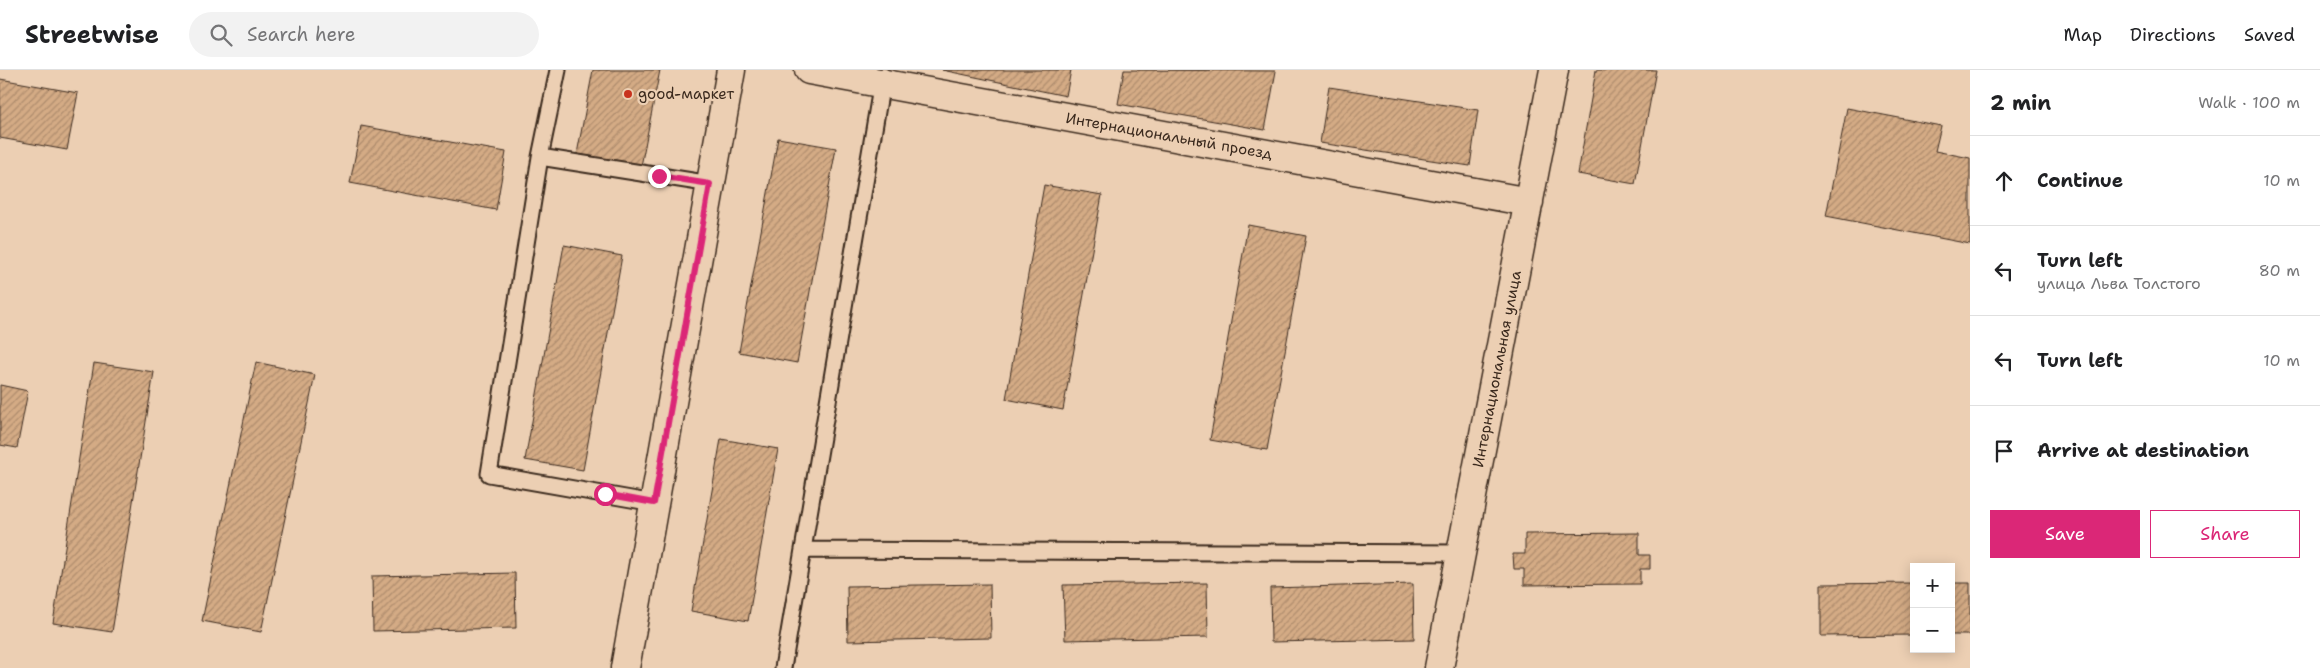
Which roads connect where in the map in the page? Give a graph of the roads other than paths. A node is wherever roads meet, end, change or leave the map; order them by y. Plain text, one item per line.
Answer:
1 (558, 70) edge
2 (730, 70) edge
3 (809, 70) edge
4 (1554, 70) edge
5 (883, 77) edge
6 (540, 157) junction
7 (710, 184) junction
8 (1529, 202) junction
9 (654, 503) junction
10 (804, 550) junction
11 (1461, 553) junction
12 (625, 668) edge
13 (783, 668) edge
14 (1439, 668) edge

1 - 6 lane
2 - 7 street
3 - 5 street, Интернациональный проезд
4 - 8 street, Интернациональная улица
5 - 8 street, Интернациональный проезд
5 - 10 lane
6 - 7 lane
6 - 9 lane
7 - 9 street
8 - 11 street, Интернациональная улица
9 - 12 street
10 - 11 lane
10 - 13 lane
11 - 14 street, Интернациональная улица

